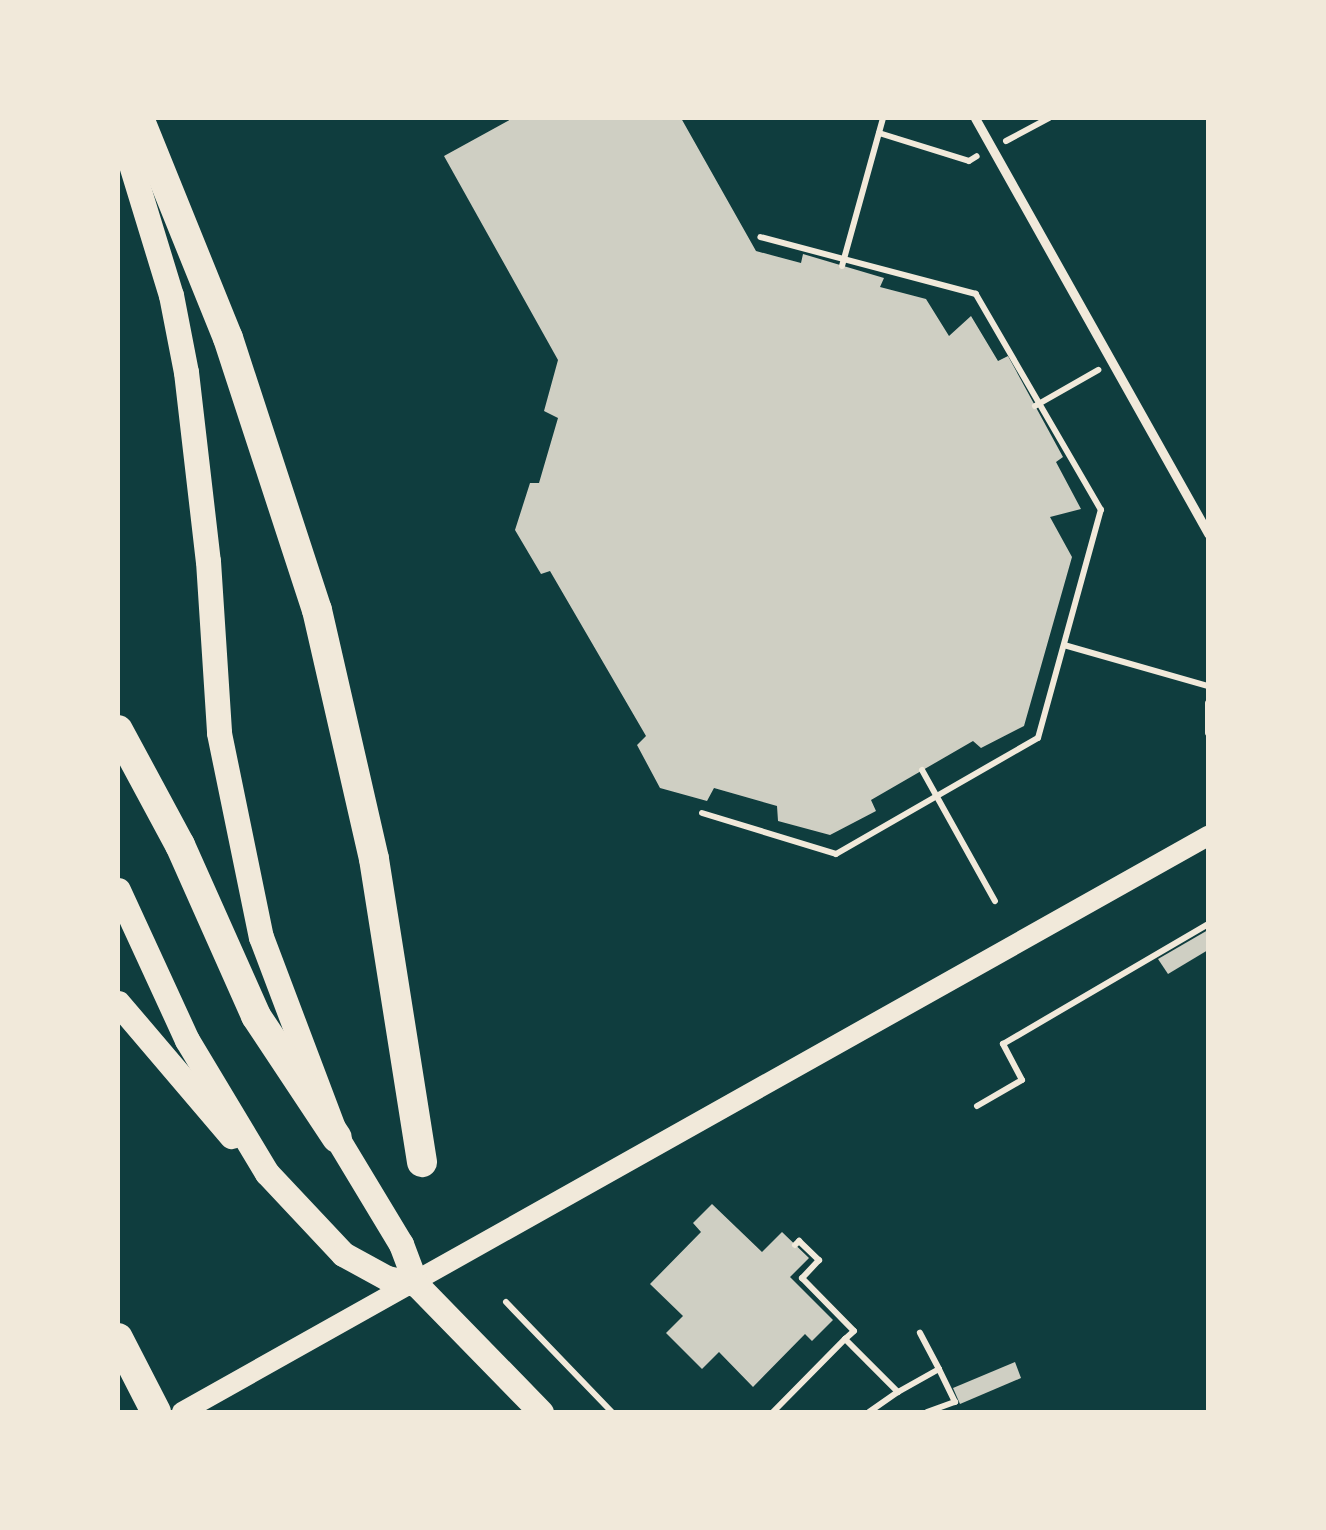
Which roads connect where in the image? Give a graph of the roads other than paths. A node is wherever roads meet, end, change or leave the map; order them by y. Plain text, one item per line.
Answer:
1 (139, 118) edge
2 (975, 118) edge
3 (118, 122) edge
4 (1208, 534) edge
5 (118, 730) edge
6 (1208, 836) edge
7 (118, 890) edge
8 (118, 1003) edge
9 (337, 1138) junction
10 (422, 1162) dead end
11 (267, 1173) junction
12 (416, 1284) junction
13 (118, 1338) edge
14 (156, 1412) edge
15 (182, 1412) edge
16 (541, 1412) edge

1 - 10 highway
2 - 4 street
3 - 9 main road
5 - 9 highway
6 - 12 main road
7 - 11 main road
8 - 11 main road
9 - 12 main road
11 - 12 main road
12 - 15 main road
12 - 16 main road
13 - 14 highway

